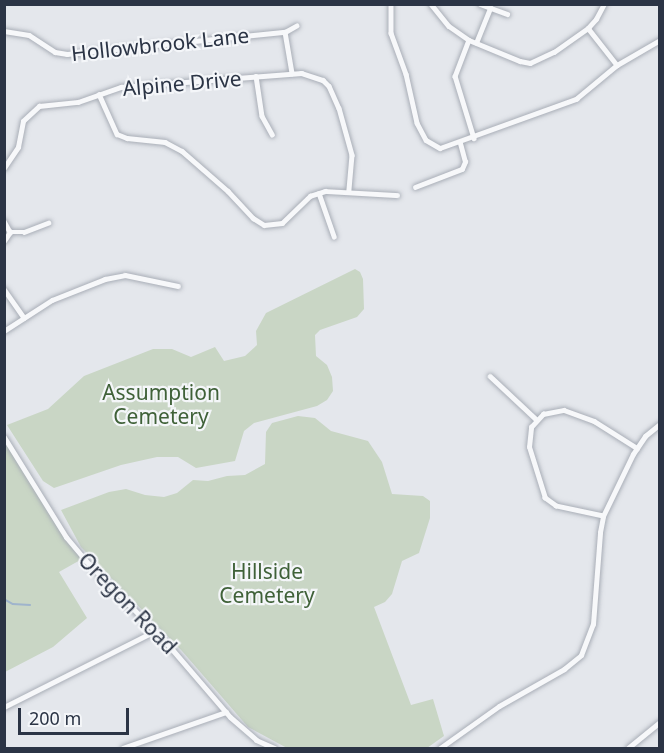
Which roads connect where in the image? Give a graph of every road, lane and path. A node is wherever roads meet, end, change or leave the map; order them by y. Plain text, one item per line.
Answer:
1 (391, 4) edge
2 (431, 4) edge
3 (480, 4) edge
4 (604, 4) edge
5 (490, 8) junction
6 (507, 14) dead end
7 (296, 26) dead end
8 (588, 28) junction
9 (4, 31) edge
10 (285, 32) junction
11 (469, 40) junction
12 (660, 40) edge
13 (476, 44) junction
14 (617, 65) junction
15 (292, 73) junction
16 (256, 76) junction
17 (99, 94) junction
18 (272, 134) dead end
19 (474, 138) junction
20 (459, 143) junction
21 (4, 168) edge
22 (415, 187) dead end
23 (349, 190) junction
24 (319, 193) junction
25 (397, 195) dead end
26 (4, 221) edge
27 (48, 223) dead end
28 (10, 232) junction
29 (334, 236) dead end
30 (4, 241) edge
31 (178, 286) dead end
32 (4, 289) edge
33 (24, 318) junction
34 (4, 331) edge
35 (490, 376) dead end
36 (536, 419) junction
37 (660, 424) edge
38 (4, 437) edge
39 (637, 448) junction
40 (603, 516) junction
41 (155, 631) junction
42 (4, 707) edge
43 (226, 712) junction
44 (660, 722) edge
45 (123, 748) edge
46 (273, 748) edge
47 (440, 748) edge
48 (628, 748) edge

1 - 20 street
2 - 11 street
3 - 5 street
4 - 8 street
5 - 6 street
5 - 13 street
7 - 10 street
8 - 13 street
8 - 14 street
9 - 10 street, Hollowbrook Lane
10 - 15 street
11 - 13 street
11 - 19 street
12 - 14 street
14 - 19 street
15 - 16 street, Alpine Drive
15 - 23 street, Alpine Drive
16 - 17 street, Alpine Drive
16 - 18 street
17 - 21 street, Alpine Drive
17 - 24 street
19 - 20 street
20 - 22 street
23 - 24 street
23 - 25 street
24 - 29 street
26 - 28 street
27 - 28 street
28 - 30 street
31 - 33 street
32 - 33 street
33 - 34 street
35 - 36 street
36 - 39 street
36 - 40 street
37 - 39 street
38 - 41 street, Oregon Road
39 - 40 street
40 - 47 street
41 - 42 street
41 - 43 street, Oregon Road
43 - 45 street
43 - 46 street, Oregon Road
44 - 48 street

